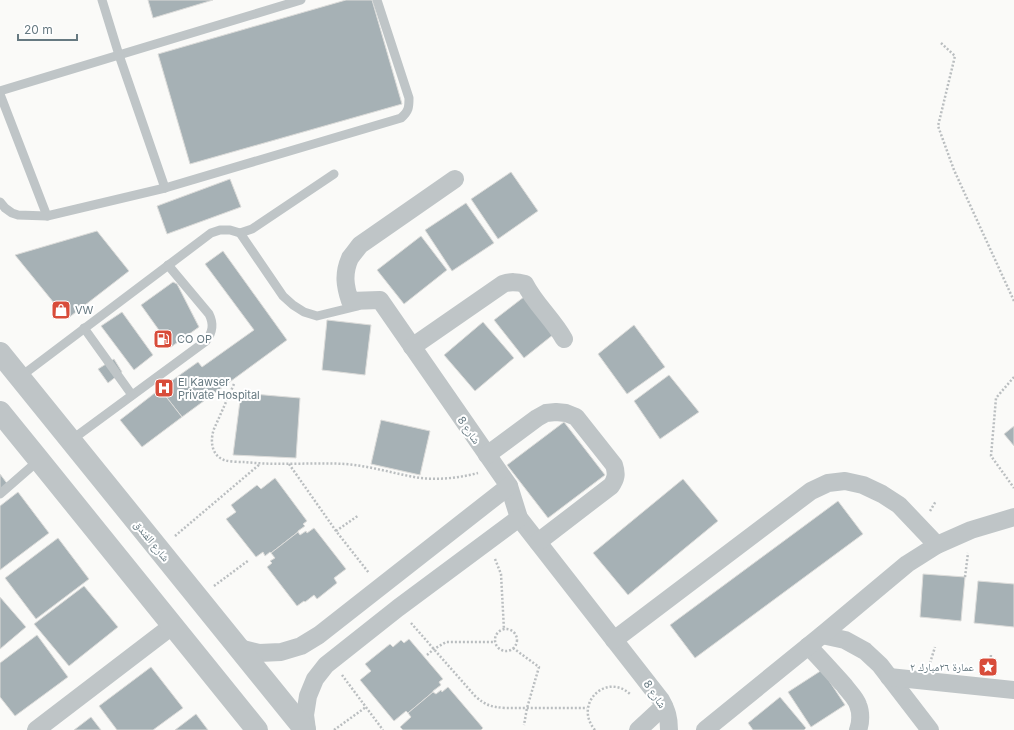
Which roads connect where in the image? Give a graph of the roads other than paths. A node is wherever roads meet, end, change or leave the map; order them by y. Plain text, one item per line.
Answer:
1 (102, 0) edge
2 (301, 0) edge
3 (377, 0) edge
4 (119, 56) junction
5 (0, 90) edge
6 (0, 94) edge
7 (334, 174) dead end
8 (455, 179) dead end
9 (165, 188) junction
10 (0, 202) edge
11 (47, 216) junction
12 (240, 233) junction
13 (168, 265) junction
14 (380, 300) junction
15 (84, 328) junction
16 (564, 338) dead end
17 (412, 347) junction
18 (0, 353) edge
19 (20, 377) junction
20 (132, 395) junction
21 (0, 412) edge
22 (70, 440) junction
23 (39, 460) junction
24 (491, 462) junction
25 (509, 486) junction
26 (0, 494) edge
27 (1014, 517) edge
28 (519, 518) junction
29 (538, 542) junction
30 (937, 545) junction
31 (172, 626) junction
32 (614, 640) junction
33 (815, 640) junction
34 (239, 648) junction
35 (889, 677) junction
36 (1014, 690) edge
37 (664, 706) junction
38 (36, 730) edge
39 (257, 730) edge
40 (306, 730) edge
41 (638, 730) edge
42 (669, 730) edge
43 (705, 730) edge
44 (858, 730) edge
45 (930, 730) edge

1 - 4 lane
2 - 4 lane
3 - 9 lane
4 - 5 lane
4 - 9 lane
6 - 11 lane
7 - 12 lane
8 - 14 street
9 - 11 lane
10 - 11 lane
12 - 13 lane
12 - 14 lane
13 - 15 lane
13 - 20 lane
14 - 17 street, شارع 8
15 - 19 lane
15 - 20 lane
16 - 17 street
17 - 24 street, شارع 8
18 - 19 street, شارع الفندق
19 - 22 street, شارع الفندق
20 - 22 lane
21 - 23 street
22 - 34 street, شارع الفندق
23 - 26 lane
23 - 31 street
24 - 25 street, شارع 8
24 - 29 street
25 - 28 street, شارع 8
25 - 34 street
27 - 30 street
28 - 29 street, شارع 8
28 - 40 street
29 - 32 street, شارع 8
30 - 32 street
30 - 33 street
31 - 38 street
31 - 39 street
32 - 37 street, شارع 8
33 - 35 street
33 - 43 street
33 - 44 street
34 - 40 street, شارع الفندق
35 - 36 street
35 - 45 street
37 - 41 street
37 - 42 street, شارع 8

